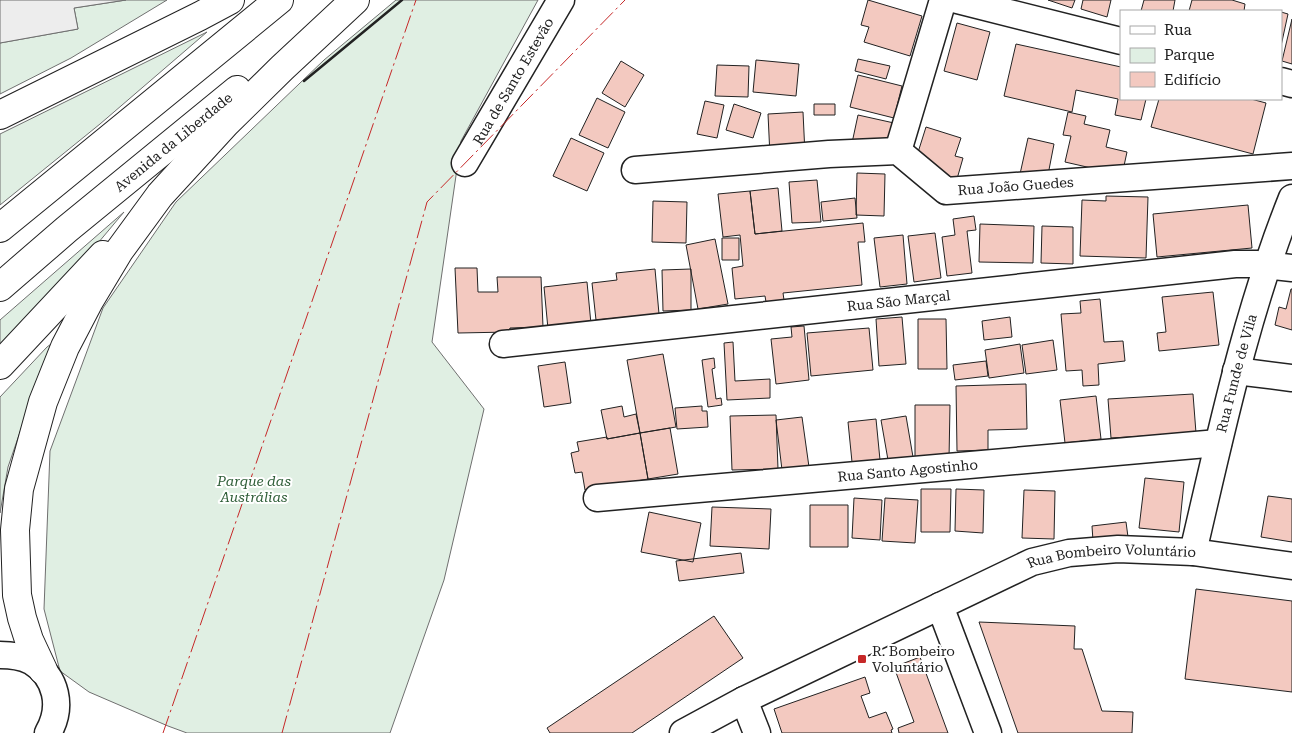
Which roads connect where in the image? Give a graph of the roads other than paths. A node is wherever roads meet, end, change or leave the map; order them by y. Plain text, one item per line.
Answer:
1 (230, 0) edge
2 (279, 0) edge
3 (350, 0) edge
4 (355, 0) edge
5 (561, 0) edge
6 (943, 0) edge
7 (957, 0) edge
8 (1120, 41) edge
9 (0, 115) edge
10 (898, 151) junction
11 (465, 163) dead end
12 (1292, 166) edge
13 (635, 170) dead end
14 (160, 194) junction
15 (1292, 198) edge
16 (0, 228) edge
17 (1279, 266) edge
18 (0, 287) edge
19 (503, 344) dead end
20 (0, 365) edge
21 (1236, 371) junction
22 (1292, 378) edge
23 (1218, 443) junction
24 (597, 498) dead end
25 (1193, 552) junction
26 (1292, 566) edge
27 (940, 606) junction
28 (5, 652) edge
29 (43, 670) junction
30 (744, 700) junction
31 (48, 733) edge
32 (683, 733) edge
33 (757, 733) edge
34 (988, 733) edge

1 - 9 highway
2 - 16 highway
3 - 18 highway, Avenida da Liberdade
4 - 14 highway
5 - 11 street, Rua de Santo Estevão
6 - 10 street
7 - 8 street
10 - 12 street, Rua João Guedes
10 - 13 street
14 - 20 highway
14 - 29 highway
15 - 17 street, Rua Funde de Vila
17 - 19 street, Rua São Marçal
17 - 21 street, Rua Funde de Vila
21 - 22 street
21 - 23 street, Rua Funde de Vila
23 - 24 street, Rua Santo Agostinho
23 - 25 street, Rua Funde de Vila
25 - 26 street, Rua Bombeiro Voluntário
25 - 27 street, Rua Bombeiro Voluntário
27 - 30 street, Rua Bombeiro Voluntário
27 - 34 street
28 - 29 street
29 - 31 street
30 - 32 street, Rua Bombeiro Voluntário
30 - 33 street

